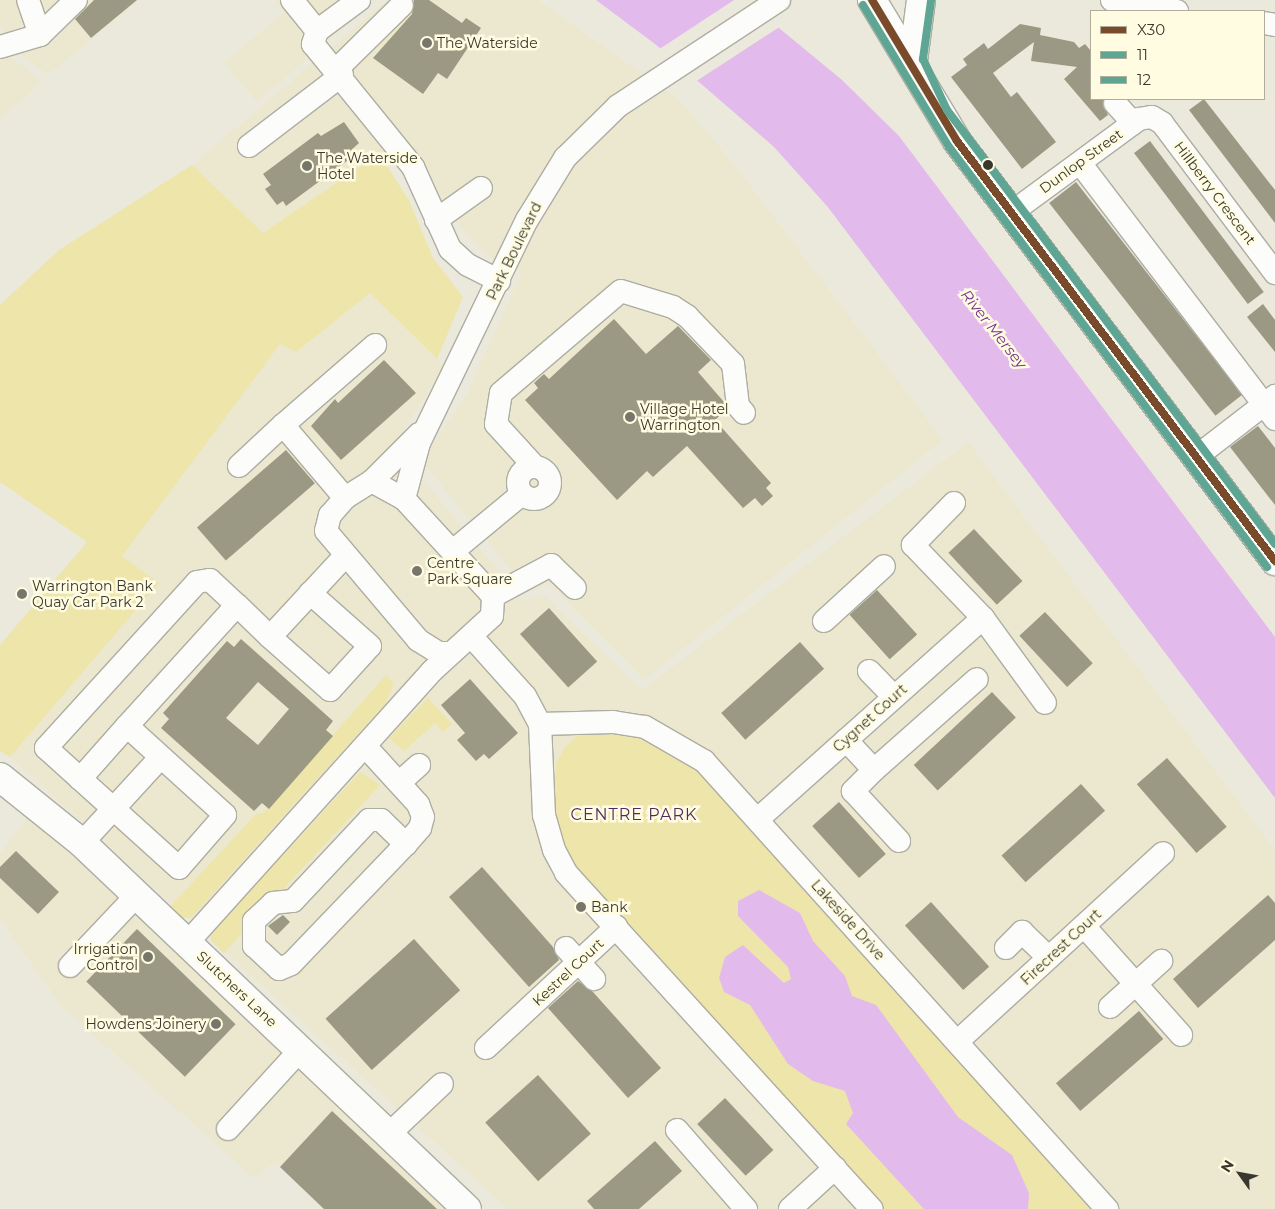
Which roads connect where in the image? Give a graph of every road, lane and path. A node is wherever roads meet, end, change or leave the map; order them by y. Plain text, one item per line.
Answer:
1 (28, 0) edge
2 (76, 0) edge
3 (292, 0) edge
4 (359, 0) edge
5 (779, 0) edge
6 (872, 0) edge
7 (921, 0) edge
8 (1112, 0) edge
9 (402, 5) dead end
10 (1171, 10) edge
11 (317, 31) junction
12 (40, 35) junction
13 (0, 46) edge
14 (912, 61) junction
15 (335, 67) junction
16 (1115, 102) dead end
17 (1142, 120) junction
18 (249, 146) dead end
19 (1080, 162) junction
20 (480, 188) dead end
21 (1011, 212) junction
22 (436, 220) junction
23 (1275, 273) edge
24 (499, 281) junction
25 (375, 345) dead end
26 (1271, 406) edge
27 (744, 413) dead end
28 (283, 424) junction
29 (429, 424) junction
30 (1196, 457) junction
31 (239, 466) dead end
32 (372, 481) junction
33 (345, 498) junction
34 (404, 499) junction
35 (954, 503) dead end
36 (453, 551) junction
37 (344, 557) junction
38 (1275, 561) edge
39 (884, 566) dead end
40 (575, 588) dead end
41 (310, 593) junction
42 (493, 596) junction
43 (237, 605) junction
44 (983, 618) junction
45 (824, 621) dead end
46 (472, 636) junction
47 (270, 637) junction
48 (418, 640) junction
49 (451, 653) junction
50 (868, 671) dead end
51 (977, 679) dead end
52 (894, 697) junction
53 (1045, 703) dead end
54 (403, 704) junction
55 (540, 724) junction
56 (127, 726) junction
57 (846, 740) junction
58 (365, 746) junction
59 (160, 758) junction
60 (419, 765) dead end
61 (874, 770) junction
62 (0, 777) edge
63 (80, 779) junction
64 (399, 783) junction
65 (114, 810) junction
66 (758, 819) junction
67 (899, 841) dead end
68 (82, 843) junction
69 (406, 844) junction
70 (1163, 853) dead end
71 (137, 895) junction
72 (1084, 926) junction
73 (616, 927) junction
74 (188, 942) junction
75 (1006, 948) dead end
76 (572, 955) junction
77 (1048, 958) junction
78 (1161, 961) dead end
79 (70, 966) dead end
80 (594, 979) dead end
81 (1136, 984) junction
82 (1110, 1007) dead end
83 (1181, 1035) dead end
84 (958, 1041) junction
85 (486, 1048) dead end
86 (301, 1049) junction
87 (442, 1084) dead end
88 (228, 1129) dead end
89 (677, 1130) dead end
90 (388, 1135) junction
91 (835, 1168) junction
92 (467, 1209) edge
93 (746, 1209) edge
94 (790, 1209) edge
95 (872, 1209) edge
96 (1107, 1209) edge

1 - 12 street
2 - 12 street
3 - 11 street
4 - 11 street
5 - 24 street, Park Boulevard
6 - 14 highway
7 - 14 highway
8 - 10 street
9 - 15 street
11 - 15 street
12 - 13 street
14 - 21 highway
15 - 18 street
15 - 22 street
16 - 17 street, Hillberry Crescent
17 - 19 street, Dunlop Street
17 - 23 street, Hillberry Crescent
19 - 21 street, Dunlop Street
19 - 26 street
20 - 22 street
21 - 30 highway
22 - 24 street
24 - 29 street, Park Boulevard
25 - 28 street
26 - 30 street
27 - 36 street
28 - 31 street
28 - 33 street
29 - 32 street, Park Boulevard
29 - 34 street, Park Boulevard
30 - 38 highway
32 - 33 street
32 - 34 street
33 - 37 street
34 - 36 street
35 - 44 street
36 - 42 street
37 - 41 street
37 - 48 street
39 - 45 street
40 - 42 street
41 - 47 street
41 - 47 street
42 - 46 street
43 - 47 street
43 - 56 street
43 - 63 street
44 - 52 street, Cygnet Court
44 - 53 street
46 - 49 street
46 - 55 street
48 - 49 street
48 - 54 street
49 - 54 street
50 - 52 street
51 - 61 street
52 - 57 street, Cygnet Court
54 - 58 street
55 - 66 street, Lakeside Drive
55 - 73 street
56 - 59 street
56 - 63 street
57 - 61 street
57 - 66 street, Cygnet Court
58 - 64 street
58 - 74 street
59 - 65 street
59 - 65 street
60 - 64 street
61 - 67 street
62 - 68 highway, Slutchers Lane
63 - 65 street
64 - 69 street
65 - 68 street
66 - 84 street, Lakeside Drive
68 - 71 highway, Slutchers Lane
69 - 69 street
70 - 72 street, Firecrest Court
71 - 74 highway, Slutchers Lane
71 - 79 street
72 - 77 street, Firecrest Court
72 - 81 street
73 - 76 street, Kestrel Court
73 - 91 street
74 - 86 highway, Slutchers Lane
75 - 77 street
76 - 80 street
76 - 85 street, Kestrel Court
77 - 84 street, Firecrest Court
78 - 81 street
81 - 82 street
81 - 83 street
84 - 96 street, Lakeside Drive
86 - 88 street
86 - 90 highway, Slutchers Lane
87 - 90 street
89 - 93 street
90 - 92 highway, Slutchers Lane
91 - 94 street
91 - 95 street

